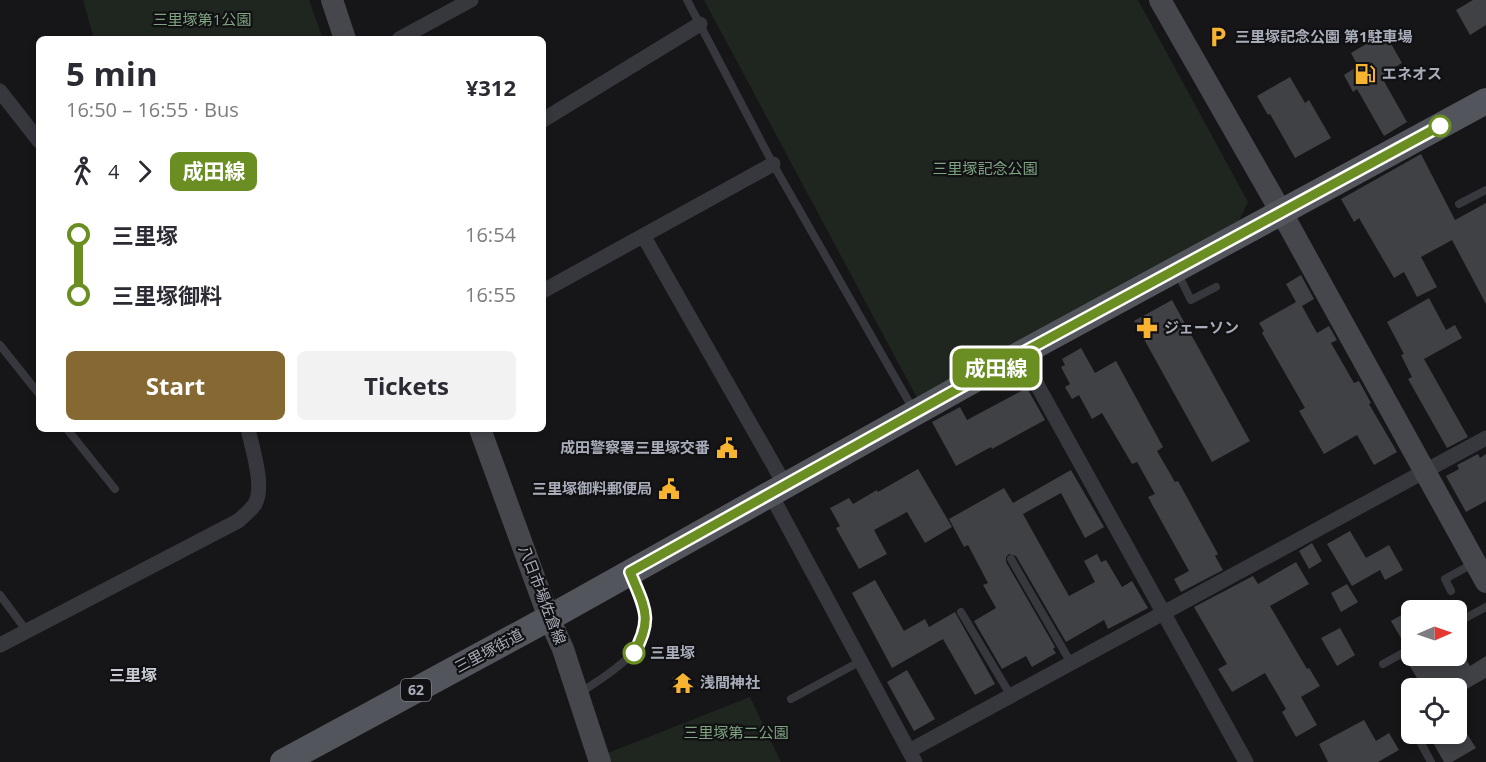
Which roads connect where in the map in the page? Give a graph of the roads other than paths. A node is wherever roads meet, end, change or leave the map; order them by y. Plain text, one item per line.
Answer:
1 (332, 0) edge
2 (471, 0) edge
3 (687, 0) edge
4 (1160, 0) edge
5 (699, 24) junction
6 (344, 36) edge
7 (405, 36) edge
8 (0, 91) edge
9 (1486, 101) edge
10 (546, 118) edge
11 (36, 137) edge
12 (773, 164) junction
13 (1486, 190) edge
14 (1459, 204) dead end
15 (1281, 212) junction
16 (644, 237) junction
17 (1176, 270) junction
18 (1216, 287) dead end
19 (546, 289) edge
20 (0, 345) edge
21 (1020, 354) junction
22 (36, 390) edge
23 (916, 413) junction
24 (69, 432) edge
25 (249, 432) edge
26 (481, 432) edge
27 (1486, 438) edge
28 (1425, 471) junction
29 (115, 489) dead end
30 (777, 489) junction
31 (1011, 559) dead end
32 (1482, 571) edge
33 (630, 572) junction
34 (1451, 591) dead end
35 (0, 595) edge
36 (1486, 607) edge
37 (961, 612) dead end
38 (1163, 613) junction
39 (1467, 617) edge
40 (549, 618) junction
41 (26, 630) junction
42 (0, 645) edge
43 (1401, 654) edge
44 (861, 661) junction
45 (1071, 663) junction
46 (1383, 664) dead end
47 (578, 694) junction
48 (1011, 696) junction
49 (791, 699) dead end
50 (1421, 744) edge
51 (912, 757) edge
52 (283, 762) edge
53 (600, 762) edge
54 (1246, 762) edge
55 (1431, 762) edge

1 - 6 street
2 - 7 street
3 - 5 lane
4 - 15 street
5 - 10 street
5 - 12 lane
8 - 11 street
9 - 15 main road, 62
12 - 16 street
12 - 23 lane
13 - 14 lane
15 - 17 main road, 62
15 - 28 street
16 - 19 street
16 - 30 street
17 - 18 lane
17 - 21 main road, 62
20 - 22 lane
21 - 23 main road, 62
21 - 38 street
23 - 30 main road, 62
24 - 29 lane
25 - 41 street
26 - 40 street, 八日市場佐倉線
27 - 28 street
28 - 32 street
28 - 38 street
30 - 33 main road, 62
30 - 44 street
31 - 45 lane
32 - 34 lane
33 - 40 main road, 三里塚街道 / 62
33 - 47 lane
35 - 41 lane
36 - 39 lane
37 - 48 lane
38 - 45 street
38 - 54 street
40 - 47 street, 八日市場佐倉線
40 - 52 main road, 三里塚街道 / 62
41 - 42 street
43 - 46 lane
44 - 49 lane
44 - 51 street
45 - 48 street
47 - 53 street, 八日市場佐倉線
48 - 51 street
50 - 55 lane

